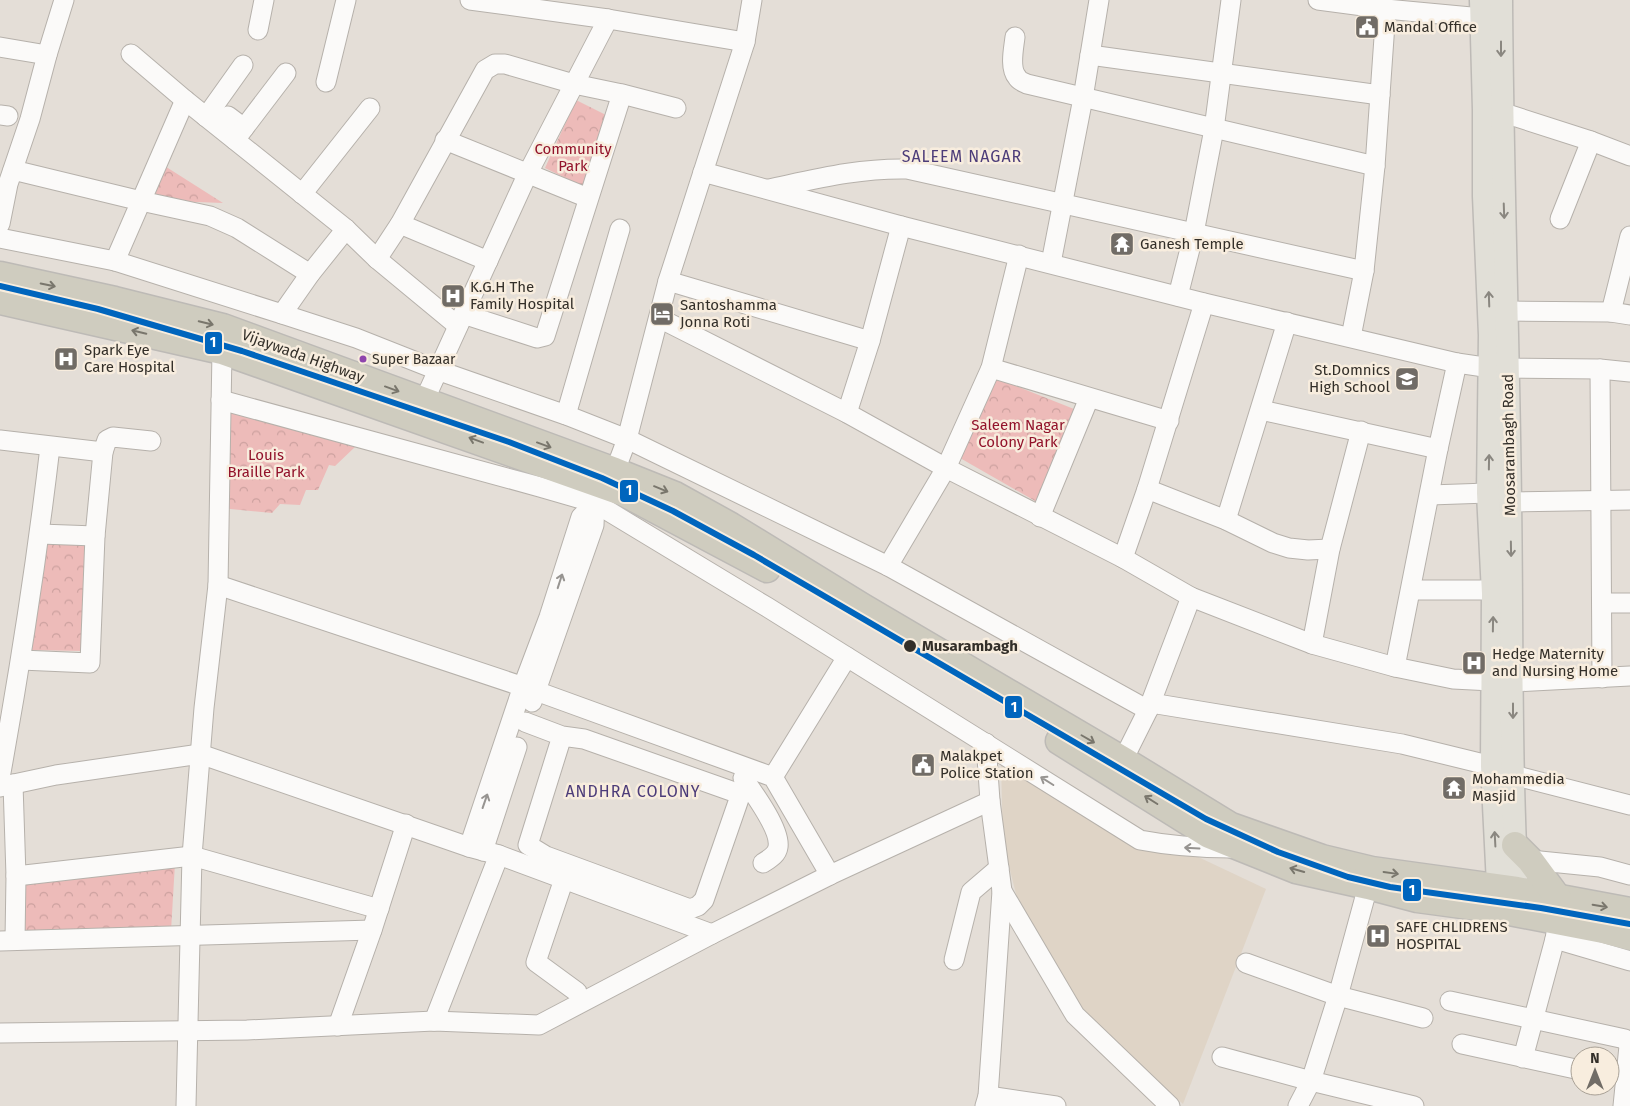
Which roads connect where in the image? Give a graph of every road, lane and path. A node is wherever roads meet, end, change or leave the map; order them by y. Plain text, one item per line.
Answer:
1 (64, 0) edge
2 (264, 0) edge
3 (346, 0) edge
4 (752, 0) edge
5 (1099, 0) edge
6 (1231, 0) edge
7 (1318, 0) edge
8 (1501, 0) edge
9 (481, 1) edge
10 (1386, 9) junction
11 (1482, 9) edge
12 (608, 19) junction
13 (258, 30) dead end
14 (1015, 36) dead end
15 (745, 42) junction
16 (0, 47) edge
17 (131, 54) dead end
18 (47, 55) junction
19 (1090, 55) junction
20 (243, 65) dead end
21 (286, 73) dead end
22 (1222, 73) junction
23 (326, 82) dead end
24 (574, 84) junction
25 (622, 94) junction
26 (1380, 95) junction
27 (1083, 98) junction
28 (208, 106) junction
29 (370, 108) dead end
30 (676, 108) dead end
31 (1493, 111) junction
32 (1214, 129) junction
33 (239, 134) junction
34 (445, 140) junction
35 (1591, 141) junction
36 (1630, 156) edge
37 (1376, 166) junction
38 (13, 170) junction
39 (703, 172) junction
40 (528, 173) junction
41 (765, 190) junction
42 (302, 194) junction
43 (588, 198) junction
44 (141, 201) junction
45 (1062, 203) junction
46 (1560, 219) dead end
47 (0, 224) edge
48 (400, 224) junction
49 (901, 226) junction
50 (346, 229) junction
51 (620, 230) dead end
52 (1194, 233) junction
53 (1630, 236) edge
54 (0, 238) edge
55 (1019, 255) junction
56 (1628, 255) edge
57 (377, 258) junction
58 (115, 261) junction
59 (488, 261) junction
60 (1051, 263) junction
61 (1364, 271) junction
62 (310, 274) junction
63 (0, 275) edge
64 (668, 281) junction
65 (1178, 296) junction
66 (0, 301) edge
67 (1204, 303) junction
68 (1507, 311) junction
69 (1611, 312) junction
70 (282, 314) junction
71 (1630, 315) edge
72 (659, 318) junction
73 (461, 320) junction
74 (1287, 322) junction
75 (1351, 337) junction
76 (870, 341) junction
77 (222, 351) junction
78 (1457, 363) junction
79 (991, 368) junction
80 (1499, 368) junction
81 (1600, 368) junction
82 (437, 370) junction
83 (1630, 372) edge
84 (1089, 398) junction
85 (221, 400) junction
86 (424, 401) junction
87 (1261, 410) junction
88 (847, 413) junction
89 (566, 415) junction
90 (1169, 420) junction
91 (1361, 431) junction
92 (627, 439) junction
93 (0, 440) edge
94 (152, 441) dead end
95 (50, 447) junction
96 (1438, 449) junction
97 (103, 452) junction
98 (946, 468) junction
99 (605, 487) junction
100 (1148, 489) junction
101 (1488, 493) junction
102 (1430, 495) junction
103 (1601, 500) junction
104 (1630, 500) edge
105 (1510, 502) junction
106 (1040, 517) junction
107 (1226, 520) junction
108 (710, 527) junction
109 (40, 534) junction
110 (95, 536) junction
111 (1330, 549) junction
112 (1123, 558) junction
113 (888, 566) junction
114 (218, 585) junction
115 (1502, 589) junction
116 (1410, 590) junction
117 (1191, 597) junction
118 (1630, 603) edge
119 (1603, 604) junction
120 (1312, 644) junction
121 (847, 657) junction
122 (21, 660) junction
123 (1395, 667) junction
124 (1630, 676) edge
125 (1602, 678) junction
126 (1502, 681) junction
127 (529, 689) junction
128 (1149, 706) junction
129 (525, 722) junction
130 (562, 736) junction
131 (986, 743) junction
132 (200, 754) junction
133 (1123, 760) junction
134 (1492, 766) junction
135 (1513, 775) junction
136 (773, 777) junction
137 (743, 780) junction
138 (4, 783) edge
139 (990, 801) junction
140 (1630, 804) edge
141 (406, 824) junction
142 (1240, 848) junction
143 (484, 851) junction
144 (1523, 852) junction
145 (192, 856) junction
146 (763, 863) dead end
147 (999, 868) junction
148 (830, 875) junction
149 (1630, 875) edge
150 (16, 876) junction
151 (564, 879) junction
152 (1368, 886) junction
153 (1002, 891) junction
154 (1508, 900) junction
155 (379, 909) junction
156 (1630, 911) edge
157 (1557, 919) junction
158 (372, 930) junction
159 (712, 934) junction
160 (189, 935) junction
161 (1630, 937) edge
162 (7, 941) edge
163 (954, 960) dead end
164 (1630, 960) edge
165 (1246, 963) dead end
166 (577, 992) dead end
167 (1338, 996) junction
168 (1450, 1001) dead end
169 (1423, 1018) dead end
170 (1533, 1020) junction
171 (434, 1021) junction
172 (338, 1026) junction
173 (187, 1030) junction
174 (0, 1033) edge
175 (1462, 1044) dead end
176 (1222, 1057) dead end
177 (1523, 1058) junction
178 (1570, 1068) edge
179 (1628, 1077) edge
180 (1311, 1081) junction
181 (987, 1101) edge
182 (186, 1106) edge
183 (1056, 1106) edge
184 (1170, 1106) edge
185 (1298, 1106) edge
186 (1414, 1106) edge
187 (1623, 1106) edge

1 - 18 street
2 - 13 street
3 - 23 street
4 - 15 street
5 - 19 street
6 - 22 street
7 - 10 street
8 -> 31 main road, Moosarambagh Road
9 - 12 street
10 - 11 street
10 - 26 street
11 - 31 main road, Moosarambagh Road
12 - 15 street
12 - 24 street
14 - 27 street
15 - 39 street
16 - 18 street
17 - 28 street
18 - 38 street
19 - 22 street
19 - 27 street
20 - 28 street
21 - 33 street
22 - 26 street
22 - 32 street
24 - 25 street
24 - 34 street
24 - 40 street
25 - 30 street
25 - 43 street
26 - 37 street
27 - 32 street
27 - 45 street
28 - 33 street
28 - 44 street
29 - 42 street
31 - 35 street
31 -> 68 main road, Moosarambagh Road
80 -> 31 main road, Moosarambagh Road
32 - 37 street
32 - 52 street
33 - 42 street
34 - 40 street
34 - 48 street
35 - 36 street
35 - 46 street
37 - 61 street
38 - 44 street
38 - 47 street
39 - 41 street
39 - 64 street
40 - 43 street
40 - 59 street
41 - 45 street
41 - 49 street
42 - 50 street
43 - 73 street
44 - 58 street
44 - 62 street
45 - 52 street
45 - 60 street
48 - 57 street
48 - 59 street
49 - 55 street
49 - 76 street
50 - 57 street
50 - 62 street
51 - 89 street
52 - 61 street
52 - 65 street
53 - 56 street
54 - 58 street
55 - 60 street
55 - 79 street
56 - 69 street
57 - 73 street
58 - 70 street
59 - 73 street
60 - 65 street
61 - 75 street
62 - 70 street
63 -> 86 highway, Vijaywada Highway
64 - 72 street
64 - 76 street
65 - 67 street
77 -> 66 highway, Vijaywada Highway
67 - 74 street
67 - 90 street
68 - 69 street
68 - 80 main road, Moosarambagh Road
69 - 71 street
70 - 82 street
72 - 88 street
72 - 92 street
73 - 82 street
74 - 75 street
74 - 87 street
75 - 78 street
76 - 88 street
77 - 85 street
99 -> 77 highway, Vijaywada Highway
78 - 80 street
78 - 96 street
79 - 84 street
79 - 98 street
80 - 81 street
101 -> 80 main road, Moosarambagh Road
80 - 105 main road, Moosarambagh Road
81 - 83 street
81 - 103 street
82 - 86 street
82 - 89 street
84 - 90 street
84 - 106 street
85 - 99 street
85 - 114 street
86 -> 99 highway, Vijaywada Highway
87 - 91 street
87 - 107 street
88 - 98 street
89 - 92 street
90 - 100 street
91 - 96 street
91 - 111 street
92 - 99 street
92 - 113 street
93 - 95 street
94 - 97 street
95 - 97 street
95 - 109 street
96 - 102 street
97 - 110 street
98 - 106 street
98 - 113 street
99 - 108 highway, Vijaywada Highway
99 - 121 street
99 - 127 street
100 - 107 street
100 - 112 street
101 - 102 street
101 - 115 main road, Moosarambagh Road
102 - 116 street
103 - 104 street
103 - 105 street
103 - 119 street
105 -> 115 main road, Moosarambagh Road
106 - 112 street
107 - 111 street
108 -> 133 highway, Vijaywada Highway
142 -> 108 highway, Vijaywada Highway
109 - 110 street
109 - 122 street
110 - 122 street
111 - 120 street
112 - 117 street
113 - 128 street
114 - 127 street
114 - 132 street
115 - 116 street
115 - 126 main road, Moosarambagh Road
116 - 123 street
117 - 120 street
117 - 128 street
118 - 119 street
119 - 125 street
120 - 123 street
121 - 131 street
121 - 136 street
122 - 138 street
123 - 126 street
124 - 125 street
125 - 126 street
126 - 134 main road, Moosarambagh Road
126 -> 135 main road, Moosarambagh Road
127 - 129 street
127 - 137 street
143 -> 127 street
128 - 133 street
128 - 134 street
129 - 130 street
129 - 143 street
130 - 137 street
130 - 137 street
131 - 139 street
142 -> 131 street
132 - 138 street
132 - 141 street
132 - 145 street
133 -> 154 highway, Vijaywada Highway
154 -> 134 main road, Moosarambagh Road
135 - 140 street
135 - 144 main road, Moosarambagh Road
136 - 137 street
136 - 148 street
137 - 146 street
138 - 150 street
139 - 147 street
139 - 148 street
141 - 143 street
141 - 155 street
152 -> 142 highway, Vijaywada Highway
143 - 151 street
143 - 171 street
144 - 149 street
144 - 154 main road, Moosarambagh Road
144 - 157 highway
145 - 150 street
145 - 155 street
145 - 160 street
147 - 153 street
147 - 163 street
148 - 159 street
150 - 162 street
151 - 159 street
151 - 166 street
152 - 154 highway, Vijaywada Highway
152 - 167 street
153 - 181 street
153 - 184 street
154 - 157 highway, Vijaywada Highway
155 - 158 street
157 -> 156 highway, Vijaywada Highway
157 - 161 highway, Vijaywada Highway
157 - 164 street
157 - 170 street
158 - 160 street
158 - 172 street
159 - 171 street
160 - 162 street
160 - 173 street
165 - 167 street
167 - 169 street
167 - 180 street
168 - 170 street
170 - 177 street
170 - 179 street
171 - 172 street
172 - 173 street
173 - 174 street
173 - 182 street
175 - 177 street
176 - 180 street
177 - 178 street
179 - 187 street
180 - 185 street
180 - 186 street
181 - 183 street

